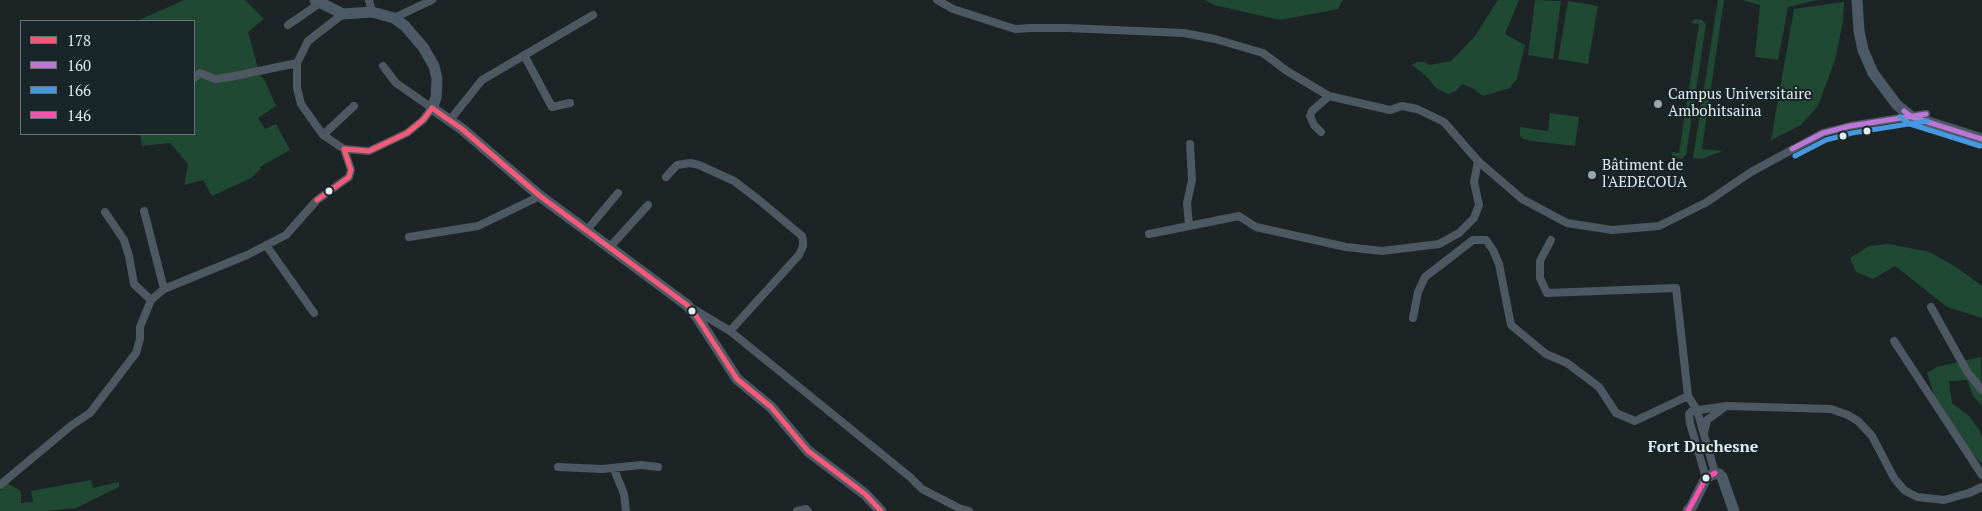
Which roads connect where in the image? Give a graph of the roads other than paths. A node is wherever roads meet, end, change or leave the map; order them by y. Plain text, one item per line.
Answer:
1 (368, 0) edge
2 (432, 0) edge
3 (936, 0) edge
4 (1858, 0) edge
5 (317, 1) edge
6 (372, 12) junction
7 (342, 14) junction
8 (593, 15) dead end
9 (394, 18) junction
10 (288, 25) dead end
11 (524, 56) junction
12 (297, 64) junction
13 (383, 66) dead end
14 (195, 77) edge
15 (1329, 96) junction
16 (570, 103) dead end
17 (1897, 104) junction
18 (354, 106) dead end
19 (432, 108) junction
20 (1926, 114) junction
21 (1912, 116) junction
22 (450, 120) junction
23 (1321, 132) dead end
24 (1982, 132) edge
25 (323, 134) junction
26 (1982, 139) edge
27 (1190, 144) dead end
28 (344, 150) junction
29 (1478, 160) junction
30 (666, 176) dead end
31 (618, 193) dead end
32 (540, 196) junction
33 (648, 205) dead end
34 (144, 211) dead end
35 (105, 212) dead end
36 (1189, 225) junction
37 (586, 231) junction
38 (1149, 234) dead end
39 (409, 237) dead end
40 (1551, 240) dead end
41 (266, 245) junction
42 (609, 248) junction
43 (164, 289) junction
44 (151, 300) junction
45 (687, 305) junction
46 (1931, 307) dead end
47 (314, 314) dead end
48 (1413, 318) dead end
49 (730, 331) junction
50 (1894, 341) dead end
51 (1982, 390) edge
52 (1688, 396) junction
53 (1726, 406) junction
54 (1696, 410) junction
55 (1704, 434) junction
56 (558, 467) dead end
57 (658, 467) dead end
58 (614, 469) junction
59 (1982, 475) edge
60 (1710, 476) junction
61 (0, 485) edge
62 (1982, 487) edge
63 (626, 511) edge
64 (797, 511) edge
65 (808, 511) edge
66 (881, 511) edge
67 (969, 511) edge
68 (1688, 511) edge
69 (1734, 511) edge

1 - 6 street
2 - 9 street
3 - 15 street
4 - 17 street
5 - 7 street
5 - 10 street
6 - 7 street
6 - 9 street
7 - 12 street
8 - 11 street
9 - 19 street
11 - 16 street
11 - 22 street
12 - 14 street
12 - 25 street
13 - 19 street
15 - 23 street
15 - 29 street
17 - 20 street
17 - 21 street
18 - 25 street
19 - 22 street
19 - 28 street
20 - 21 street
20 - 24 street
21 - 26 street
21 - 29 street
22 - 32 street
25 - 28 street
27 - 36 street
28 - 41 street
29 - 36 street
30 - 49 street
31 - 37 street
32 - 37 street
32 - 39 street
33 - 42 street
34 - 43 street
35 - 44 street
36 - 38 street
37 - 42 street
40 - 52 street
41 - 43 street
41 - 47 street
42 - 45 street
43 - 44 street
44 - 61 street
45 - 49 street
45 - 66 street
46 - 51 street
48 - 52 street
49 - 67 street
50 - 59 street
52 - 54 street
53 - 54 street
53 - 55 street
53 - 62 street
54 - 55 street
54 - 60 street
55 - 60 street
56 - 58 street
57 - 58 street
58 - 63 street
60 - 68 street
60 - 69 street
64 - 65 street

